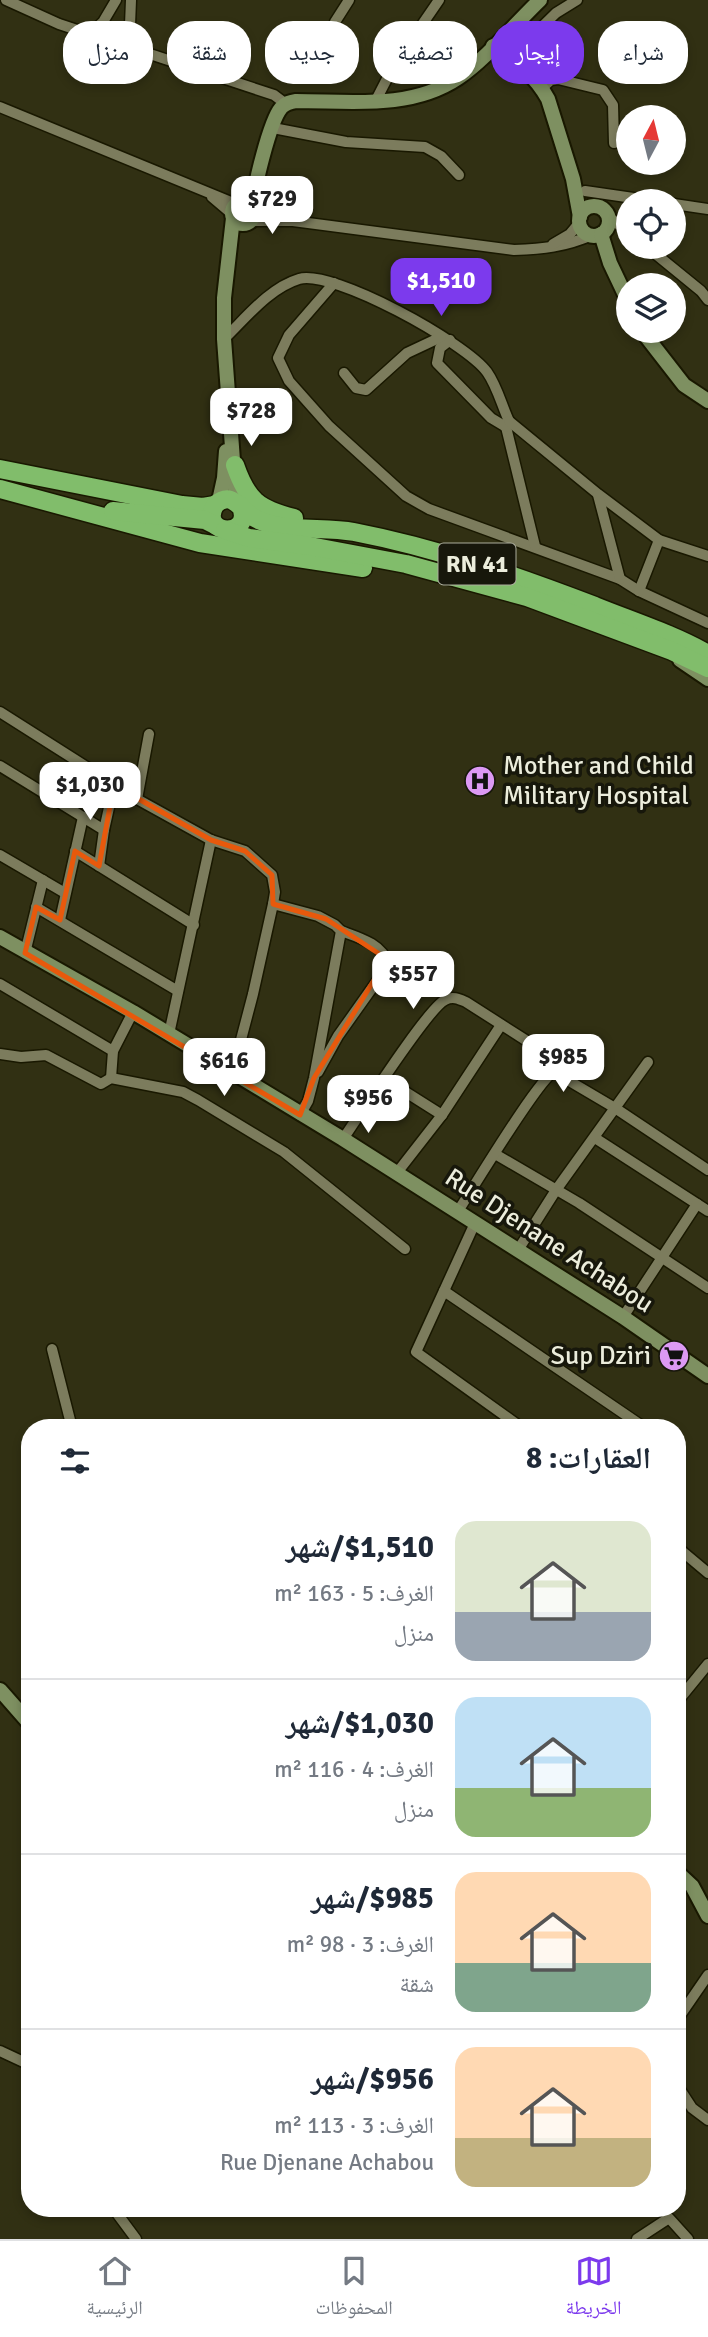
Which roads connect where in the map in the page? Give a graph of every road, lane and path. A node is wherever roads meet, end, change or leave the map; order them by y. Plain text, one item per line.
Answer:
1 (6, 0) edge
2 (116, 0) edge
3 (131, 0) edge
4 (349, 0) edge
5 (439, 0) edge
6 (540, 0) edge
7 (577, 0) edge
8 (104, 21) edge
9 (130, 21) edge
10 (336, 21) edge
11 (519, 21) edge
12 (548, 21) edge
13 (63, 25) edge
14 (491, 48) edge
15 (153, 56) edge
16 (538, 84) edge
17 (542, 88) junction
18 (375, 102) junction
19 (286, 104) junction
20 (0, 107) edge
21 (273, 128) junction
22 (614, 143) dead end
23 (459, 175) dead end
24 (573, 179) junction
25 (584, 191) junction
26 (616, 196) edge
27 (686, 206) edge
28 (708, 209) edge
29 (243, 212) junction
30 (604, 212) junction
31 (616, 222) edge
32 (588, 230) junction
33 (537, 251) junction
34 (662, 259) edge
35 (616, 276) edge
36 (334, 283) junction
37 (708, 300) edge
38 (224, 339) junction
39 (445, 339) junction
40 (651, 343) edge
41 (344, 373) dead end
42 (228, 397) junction
43 (708, 401) edge
44 (508, 424) junction
45 (235, 465) junction
46 (0, 469) edge
47 (0, 489) edge
48 (598, 494) junction
49 (227, 503) junction
50 (71, 507) junction
51 (220, 527) junction
52 (352, 532) junction
53 (659, 540) junction
54 (535, 546) junction
55 (708, 556) edge
56 (440, 575) junction
57 (620, 579) junction
58 (639, 591) junction
59 (708, 623) edge
60 (708, 643) edge
61 (670, 644) junction
62 (708, 654) edge
63 (708, 668) edge
64 (708, 679) edge
65 (0, 712) edge
66 (149, 734) dead end
67 (0, 766) edge
68 (114, 785) junction
69 (136, 799) junction
70 (83, 817) junction
71 (104, 830) junction
72 (211, 840) junction
73 (75, 851) junction
74 (0, 855) edge
75 (99, 866) junction
76 (43, 880) junction
77 (65, 893) junction
78 (273, 904) junction
79 (36, 907) junction
80 (60, 920) junction
81 (194, 925) junction
82 (341, 932) junction
83 (0, 937) edge
84 (25, 953) junction
85 (0, 984) edge
86 (178, 991) junction
87 (133, 1012) junction
88 (500, 1025) junction
89 (169, 1034) junction
90 (527, 1041) dead end
91 (113, 1051) junction
92 (0, 1054) edge
93 (648, 1062) dead end
94 (232, 1074) junction
95 (111, 1078) junction
96 (314, 1078) junction
97 (385, 1079) junction
98 (615, 1108) junction
99 (300, 1115) junction
100 (442, 1115) junction
101 (595, 1138) junction
102 (343, 1139) junction
103 (495, 1154) junction
104 (708, 1170) edge
105 (396, 1174) junction
106 (556, 1190) junction
107 (697, 1203) junction
108 (708, 1211) edge
109 (458, 1212) junction
110 (475, 1223) junction
111 (405, 1249) dead end
112 (518, 1250) junction
113 (663, 1257) junction
114 (708, 1288) edge
115 (444, 1291) junction
116 (624, 1317) junction
117 (52, 1349) dead end
118 (708, 1376) edge
119 (70, 1419) edge
120 (509, 1419) edge
121 (632, 1419) edge
122 (686, 1555) edge
123 (708, 1573) edge
124 (708, 1664) edge
125 (0, 1690) edge
126 (686, 1691) edge
127 (5, 1701) edge
128 (21, 1716) edge
129 (686, 1880) edge
130 (708, 1916) edge
131 (708, 1975) edge
132 (686, 2007) edge
133 (0, 2052) edge
134 (21, 2058) edge
135 (686, 2099) edge
136 (708, 2120) edge
137 (120, 2217) edge
138 (136, 2239) edge
139 (637, 2239) edge
140 (688, 2239) edge

1 - 13 street
2 - 8 street
3 - 9 street
4 - 10 street
5 - 18 street
6 - 11 main road
7 - 12 street
14 - 18 main road
15 - 19 street
16 - 17 main road
17 - 22 street
17 - 24 main road
18 - 19 main road
19 - 21 main road
20 - 29 street
21 - 23 street
21 - 29 main road
24 - 25 main road
24 - 32 main road
25 - 26 street
25 - 30 main road
27 - 28 street
29 - 33 street
29 - 38 main road
30 - 31 street
30 - 32 main road
30 - 32 main road
32 - 33 street
32 - 33 street
32 - 35 main road
34 - 37 street
36 - 38 street
36 - 39 street
36 - 54 street
38 - 42 main road
39 - 41 street
39 - 44 street
39 - 44 street
40 - 43 main road
42 - 45 main road
42 - 49 main road
44 - 48 street
44 - 54 street
45 - 49 main road
45 - 52 highway
46 - 49 highway
47 - 50 highway, RN 41
48 - 53 street
48 - 57 street
49 - 51 highway
49 - 51 highway
49 - 52 highway, RN 41
50 - 51 highway, RN 41
50 - 56 highway
51 - 56 highway, RN 41
52 - 61 highway, RN 41
53 - 55 street
53 - 58 street
54 - 57 street
56 - 61 highway, RN 41
57 - 58 street
58 - 59 street
60 - 61 main road
61 - 62 highway, RN 41
61 - 63 highway, RN 41
61 - 64 main road
65 - 68 street
66 - 69 street
67 - 70 street
68 - 69 street
68 - 71 street
69 - 72 street
70 - 71 street
70 - 73 street
71 - 75 street
72 - 78 street
72 - 81 street
73 - 75 street
73 - 77 street
74 - 76 street
75 - 81 street
76 - 77 street
76 - 79 street
77 - 80 street
78 - 82 street
78 - 94 street
79 - 80 street
79 - 84 street
80 - 86 street
81 - 86 street
82 - 96 street
82 - 96 street
83 - 84 main road, Rue Djenane Achabou
84 - 87 main road, Rue Djenane Achabou
85 - 91 street
86 - 89 street
87 - 89 main road, Rue Djenane Achabou
87 - 91 street
88 - 90 street
88 - 97 street
88 - 100 street
89 - 94 main road, Rue Djenane Achabou
91 - 95 street
92 - 95 street
93 - 98 street
94 - 99 main road, Rue Djenane Achabou
95 - 111 street
96 - 99 street
97 - 100 street
97 - 102 street
98 - 101 street
98 - 103 street
98 - 104 street
99 - 102 main road, Rue Djenane Achabou
100 - 105 street
101 - 106 street
101 - 107 street
102 - 105 main road, Rue Djenane Achabou
103 - 106 street
103 - 109 street
105 - 109 main road, Rue Djenane Achabou
106 - 112 street
106 - 113 street
107 - 108 street
107 - 113 street
109 - 110 main road, Rue Djenane Achabou
110 - 112 main road, Rue Djenane Achabou
110 - 115 street
112 - 116 main road, Rue Djenane Achabou
113 - 114 street
113 - 116 street
115 - 120 street
115 - 121 street
116 - 118 main road, Rue Djenane Achabou
117 - 119 street
122 - 123 street
124 - 126 street
125 - 127 main road
127 - 128 main road
129 - 130 main road
131 - 132 street
133 - 134 street
135 - 136 street
137 - 138 street
139 - 140 street

